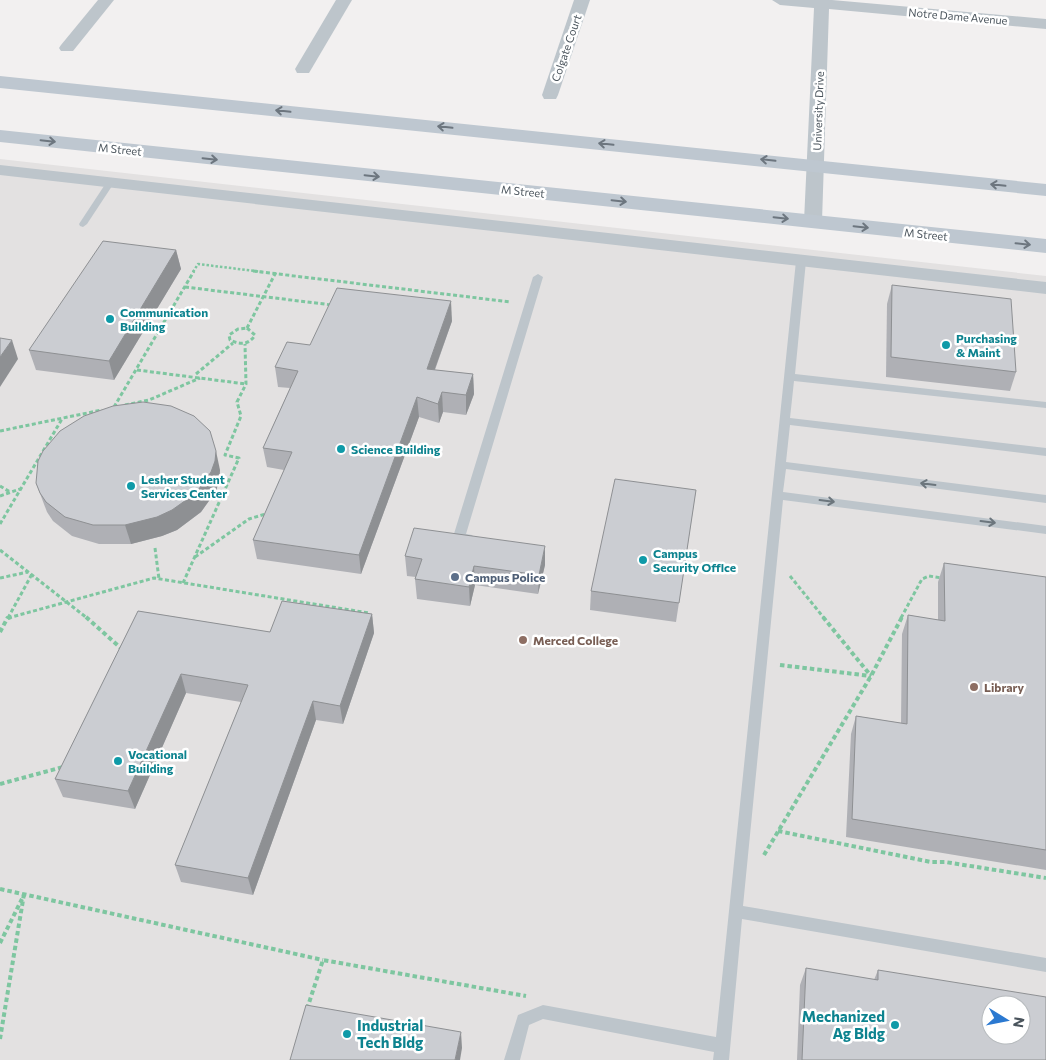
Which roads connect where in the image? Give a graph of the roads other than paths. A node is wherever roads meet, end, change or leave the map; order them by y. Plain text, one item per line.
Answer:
1 (106, 0) edge
2 (344, 0) edge
3 (582, 0) edge
4 (780, 0) edge
5 (821, 2) edge
6 (1046, 24) edge
7 (67, 48) dead end
8 (303, 69) dead end
9 (0, 82) edge
10 (550, 95) dead end
11 (0, 136) edge
12 (816, 165) junction
13 (0, 170) edge
14 (110, 183) junction
15 (1046, 190) edge
16 (812, 221) junction
17 (83, 224) dead end
18 (1046, 246) edge
19 (801, 261) junction
20 (538, 277) dead end
21 (1046, 288) edge
22 (790, 376) junction
23 (1046, 405) edge
24 (786, 421) junction
25 (1046, 452) edge
26 (781, 465) junction
27 (778, 495) junction
28 (1046, 499) edge
29 (1046, 530) edge
30 (477, 540) edge
31 (736, 911) junction
32 (1046, 965) edge
33 (722, 1053) edge
34 (512, 1060) edge

1 - 7 street
2 - 8 street
3 - 10 street, Colgate Court
4 - 5 street, Notre Dame Avenue
5 - 6 street, Notre Dame Avenue
5 - 12 street, University Drive
12 -> 9 street
11 -> 16 street, M Street
15 -> 12 street
12 - 16 street, University Drive
13 - 14 street
14 - 17 lane
14 - 19 street
16 -> 18 street, M Street
19 - 21 street
19 - 22 lane
20 - 30 lane
22 - 23 lane
22 - 24 lane
24 - 25 lane
24 - 26 lane
26 - 27 lane
28 -> 26 lane
27 -> 29 lane
27 - 31 lane
31 - 32 lane
31 - 33 lane
33 - 34 lane

